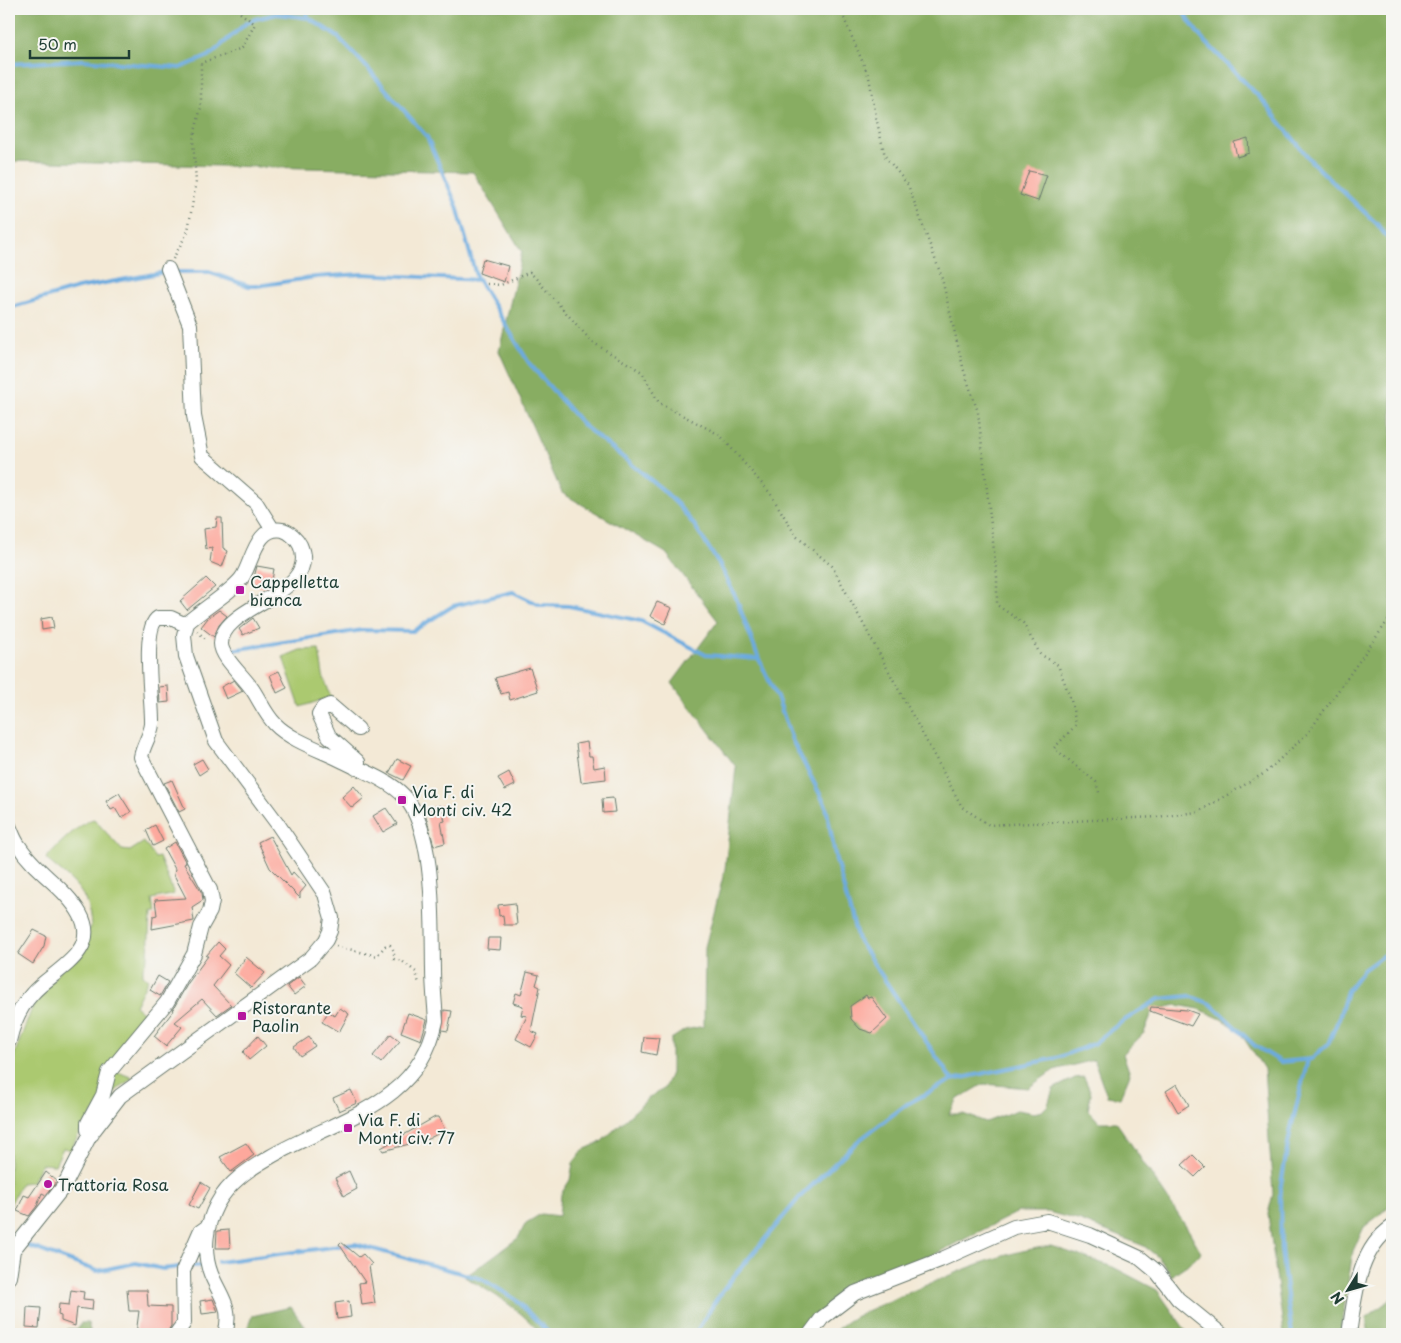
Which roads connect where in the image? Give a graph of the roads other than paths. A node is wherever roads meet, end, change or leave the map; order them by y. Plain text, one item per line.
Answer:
1 (168, 269) road end
2 (273, 530) junction
3 (189, 630) junction
4 (358, 729) dead end
5 (356, 768) junction
6 (9, 826) edge
7 (9, 1041) edge
8 (92, 1134) junction
9 (1392, 1226) edge
10 (208, 1227) junction
11 (9, 1277) edge
12 (176, 1334) edge
13 (225, 1334) edge
14 (810, 1334) edge
15 (1221, 1334) edge
16 (1349, 1334) edge

1 - 2 street
2 - 3 street
2 - 5 street
3 - 8 street
3 - 8 street
4 - 5 street
5 - 10 street
6 - 7 street
8 - 11 street
9 - 16 street
10 - 12 street
10 - 13 street
14 - 15 street

